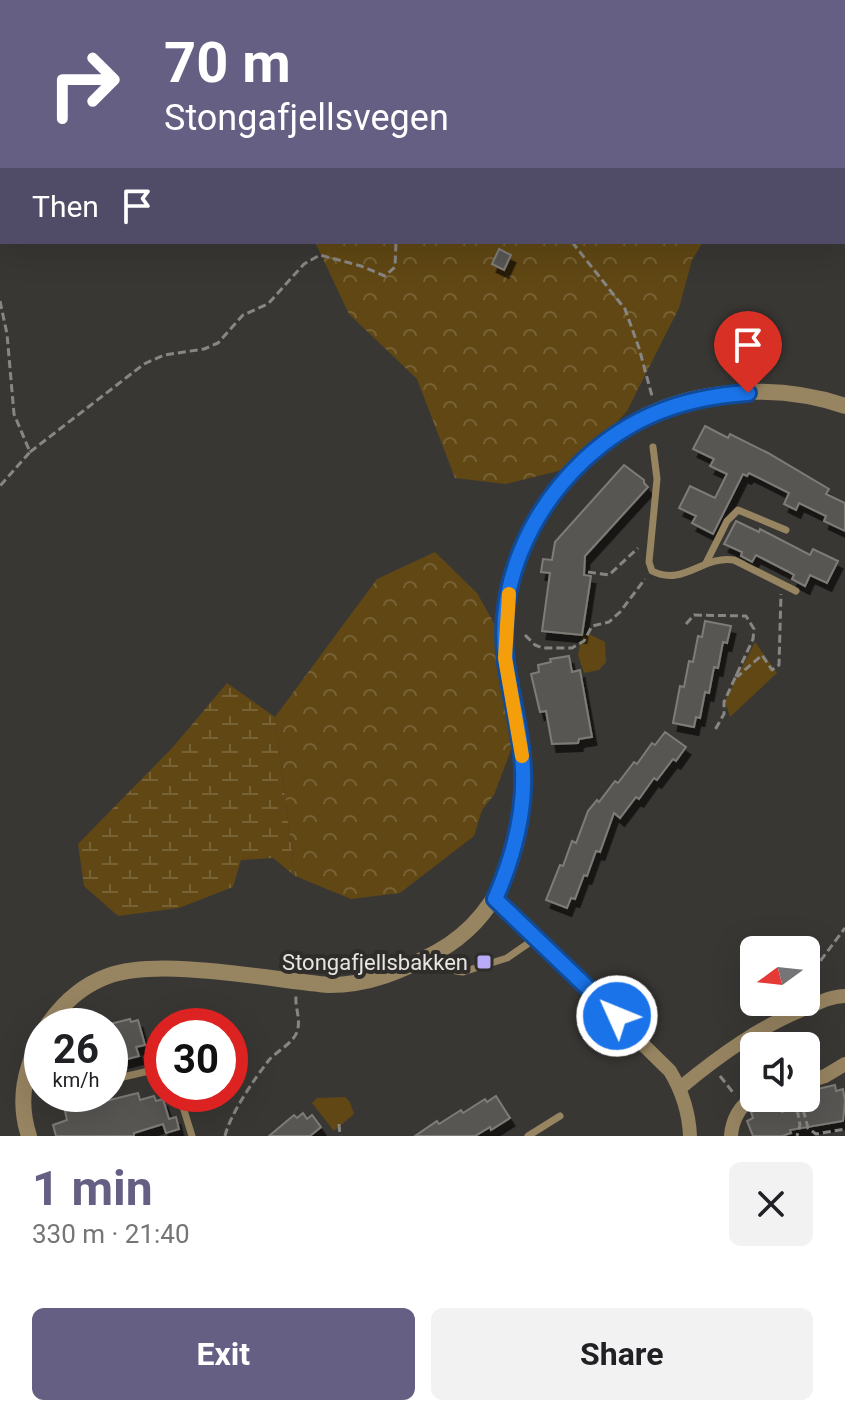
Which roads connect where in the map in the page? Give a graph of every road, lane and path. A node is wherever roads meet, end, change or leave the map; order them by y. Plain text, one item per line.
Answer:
1 (396, 244) edge
2 (574, 244) edge
3 (0, 301) edge
4 (845, 406) edge
5 (658, 410) junction
6 (653, 447) dead end
7 (30, 452) junction
8 (0, 486) edge
9 (786, 530) dead end
10 (651, 536) junction
11 (706, 563) junction
12 (652, 571) junction
13 (588, 572) dead end
14 (781, 584) junction
15 (796, 591) dead end
16 (686, 624) dead end
17 (525, 635) dead end
18 (735, 675) junction
19 (715, 730) dead end
20 (495, 899) junction
21 (845, 928) edge
22 (536, 938) junction
23 (441, 950) junction
24 (820, 961) edge
25 (296, 992) dead end
26 (845, 996) edge
27 (62, 1008) edge
28 (845, 1064) edge
29 (716, 1071) dead end
30 (24, 1078) edge
31 (820, 1078) edge
32 (680, 1088) junction
33 (740, 1094) edge
34 (24, 1108) edge
35 (25, 1112) edge
36 (185, 1112) edge
37 (741, 1112) edge
38 (799, 1112) edge
39 (802, 1112) edge
40 (560, 1116) dead end
41 (339, 1124) dead end
42 (845, 1129) edge
43 (29, 1136) edge
44 (192, 1136) edge
45 (225, 1136) edge
46 (340, 1136) edge
47 (528, 1136) edge
48 (690, 1136) edge
49 (731, 1136) edge
50 (797, 1136) edge

1 - 7 path
2 - 5 path
3 - 7 path
4 - 5 street
5 - 20 street
6 - 10 lane
7 - 8 path
9 - 11 lane
10 - 12 lane
10 - 13 path
11 - 12 lane
11 - 14 lane
12 - 17 path
14 - 15 lane
14 - 18 path
16 - 18 path
18 - 19 path
20 - 22 street
20 - 23 street
21 - 24 path
22 - 23 lane
22 - 32 street
23 - 27 street
25 - 45 path
26 - 32 street
28 - 31 street
29 - 33 path
30 - 34 street
32 - 48 street
35 - 43 street
36 - 44 lane
37 - 49 street
38 - 50 path
39 - 42 path
40 - 47 lane
41 - 46 path

